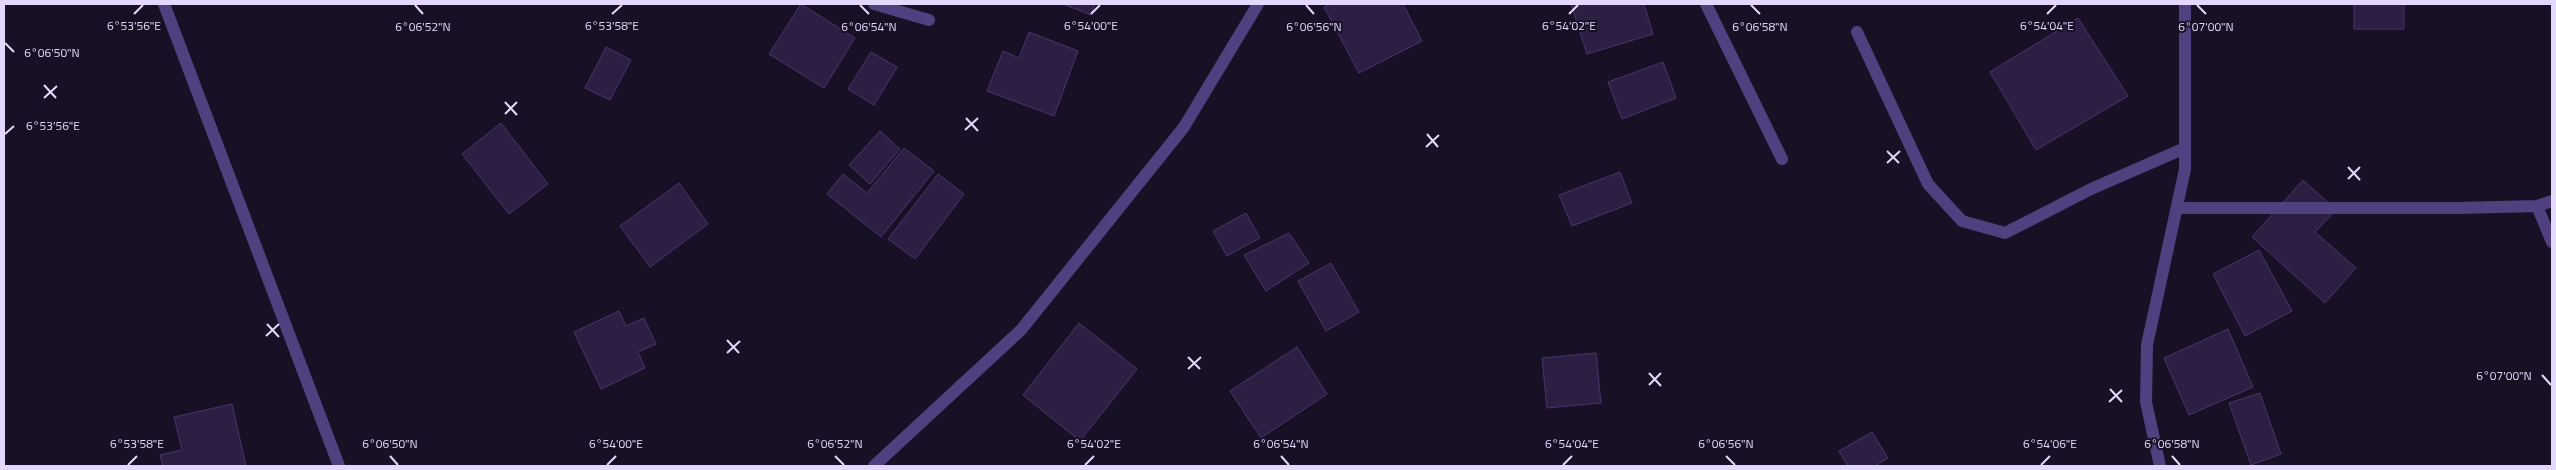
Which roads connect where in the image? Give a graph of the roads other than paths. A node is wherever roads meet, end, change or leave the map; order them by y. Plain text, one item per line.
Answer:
1 (164, 4) edge
2 (874, 4) edge
3 (1258, 4) edge
4 (1706, 4) edge
5 (2185, 4) edge
6 (929, 20) dead end
7 (1857, 32) dead end
8 (2185, 148) junction
9 (1782, 159) dead end
10 (2552, 202) edge
11 (2538, 206) junction
12 (2177, 208) junction
13 (2552, 242) edge
14 (340, 466) edge
15 (874, 466) edge
16 (2160, 466) edge

1 - 14 street
2 - 6 street
3 - 15 street
4 - 9 street
5 - 8 street
7 - 8 street
8 - 12 street
10 - 11 street
11 - 12 street
11 - 13 street
12 - 16 street

